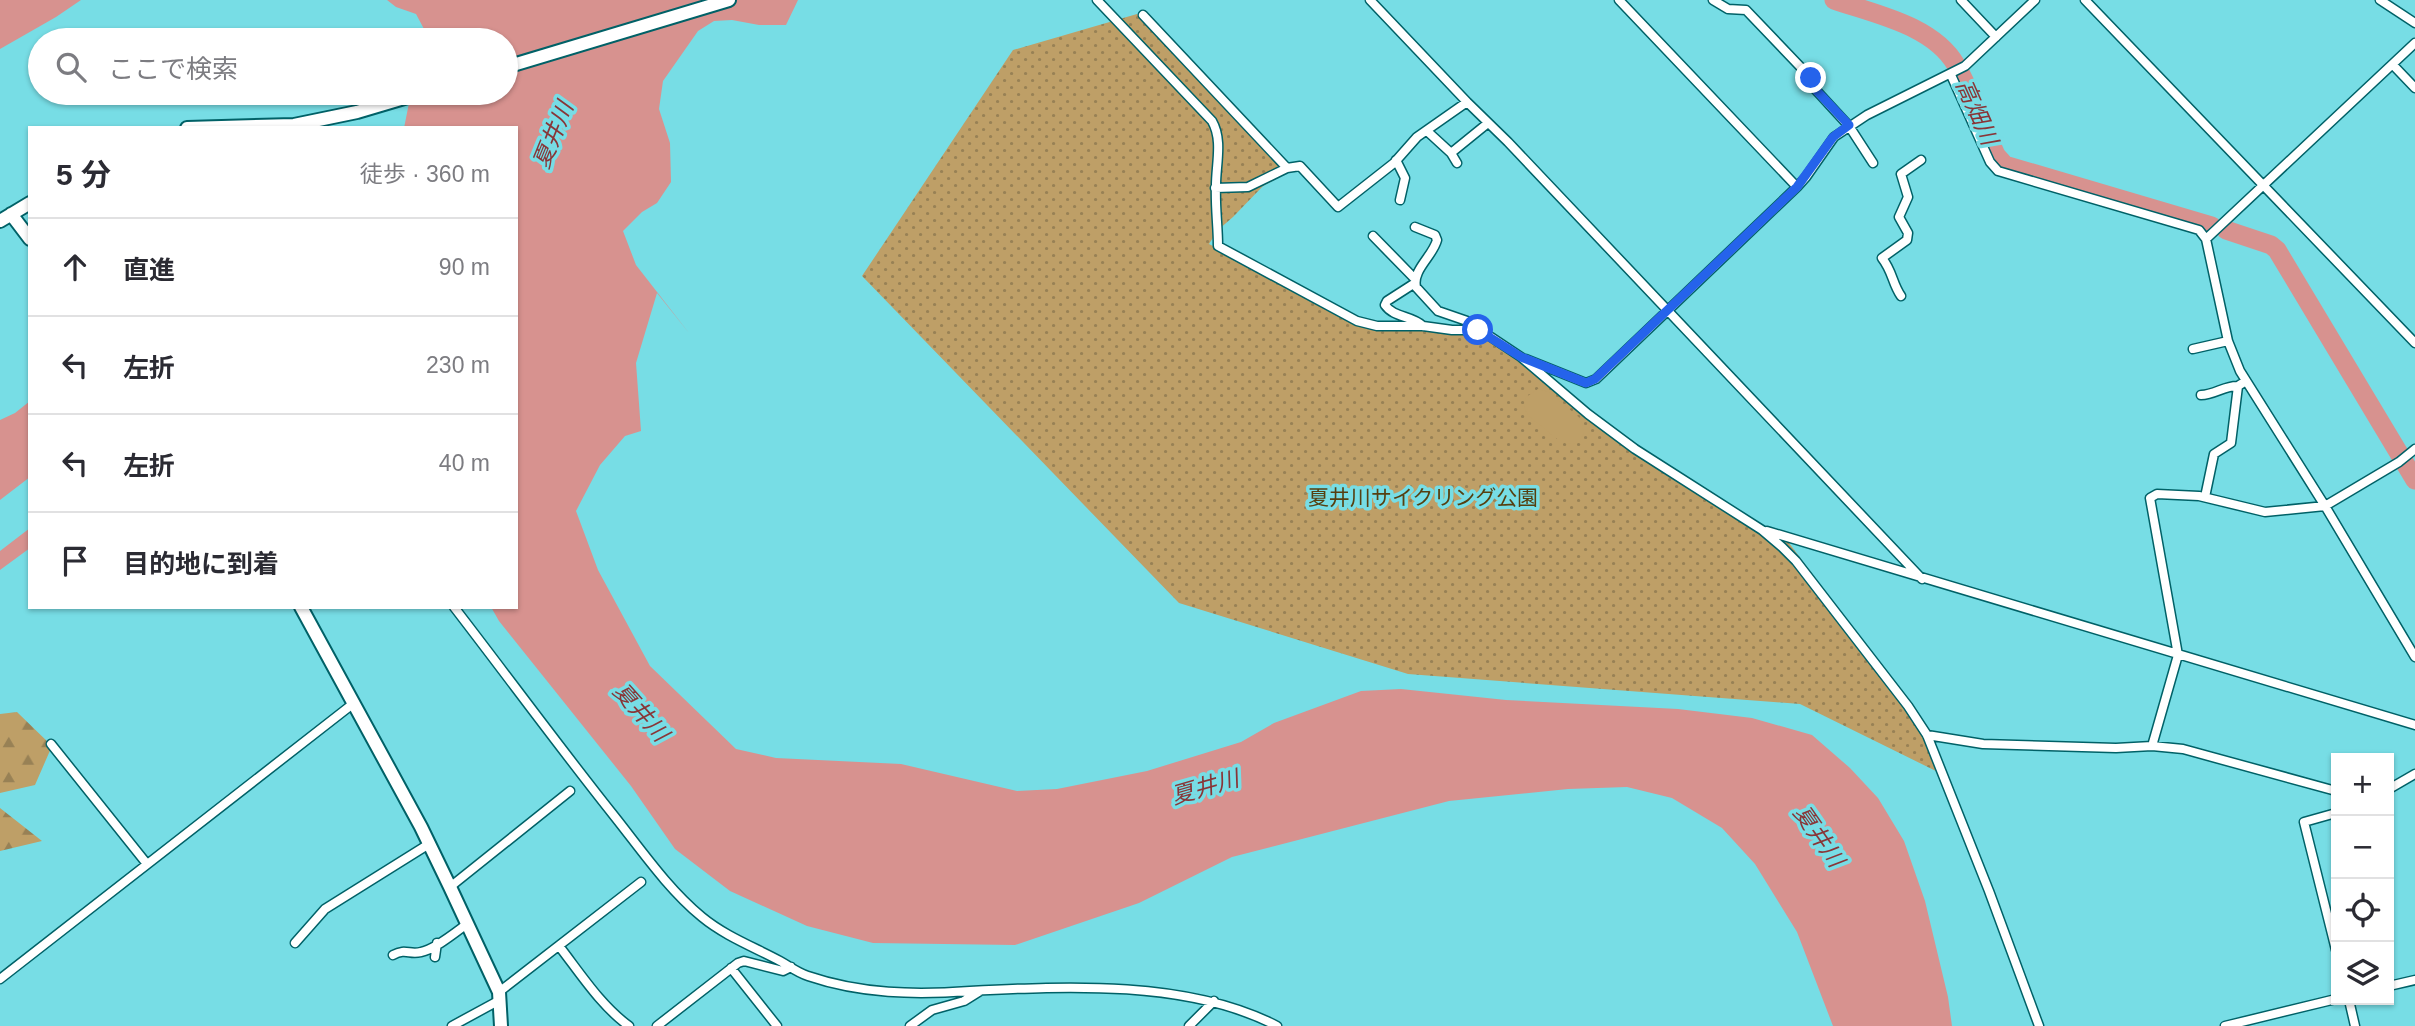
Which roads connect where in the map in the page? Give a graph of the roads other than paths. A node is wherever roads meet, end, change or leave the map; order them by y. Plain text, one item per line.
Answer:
1 (729, 0) edge
2 (1097, 0) edge
3 (1370, 0) edge
4 (1619, 0) edge
5 (1713, 0) edge
6 (1961, 0) edge
7 (2035, 0) edge
8 (2085, 0) edge
9 (2380, 0) edge
10 (1143, 15) dead end
11 (2415, 23) edge
12 (1996, 37) junction
13 (2415, 43) edge
14 (518, 63) edge
15 (2393, 65) junction
16 (1953, 74) junction
17 (2415, 88) edge
18 (1466, 102) junction
19 (381, 105) edge
20 (1488, 122) junction
21 (1849, 125) junction
22 (258, 126) edge
23 (1427, 131) junction
24 (1451, 153) junction
25 (1396, 160) junction
26 (1921, 160) dead end
27 (1457, 163) dead end
28 (1873, 163) dead end
29 (1287, 168) junction
30 (1901, 174) junction
31 (1891, 181) dead end
32 (2264, 185) junction
33 (1797, 187) junction
34 (1215, 188) junction
35 (1400, 200) dead end
36 (28, 204) edge
37 (5, 218) edge
38 (1415, 227) dead end
39 (1373, 236) dead end
40 (28, 237) edge
41 (2206, 239) junction
42 (1415, 281) junction
43 (1901, 296) dead end
44 (1668, 312) junction
45 (1423, 326) junction
46 (1478, 330) junction
47 (2228, 341) junction
48 (2415, 343) edge
49 (2193, 349) dead end
50 (1521, 357) junction
51 (2242, 384) junction
52 (2201, 395) dead end
53 (2415, 449) edge
54 (2205, 497) junction
55 (2325, 506) junction
56 (1762, 530) junction
57 (1922, 579) junction
58 (302, 609) edge
59 (456, 609) edge
60 (2178, 654) junction
61 (2415, 657) edge
62 (354, 703) junction
63 (2415, 725) edge
64 (1927, 735) junction
65 (51, 744) dead end
66 (2152, 746) junction
67 (2415, 774) edge
68 (2394, 786) edge
69 (2331, 790) edge
70 (570, 791) dead end
71 (2331, 814) edge
72 (429, 844) junction
73 (147, 863) junction
74 (641, 882) dead end
75 (450, 887) junction
76 (467, 925) junction
77 (2334, 942) edge
78 (295, 943) dead end
79 (437, 943) junction
80 (559, 946) junction
81 (393, 955) dead end
82 (435, 957) dead end
83 (791, 967) junction
84 (731, 968) junction
85 (0, 979) edge
86 (2415, 979) edge
87 (2394, 985) edge
88 (980, 991) junction
89 (498, 997) junction
90 (2331, 1000) edge
91 (1214, 1001) junction
92 (2350, 1005) edge
93 (621, 1020) junction
94 (452, 1026) edge
95 (501, 1026) edge
96 (613, 1026) edge
97 (629, 1026) edge
98 (657, 1026) edge
99 (777, 1026) edge
100 (910, 1026) edge
101 (1189, 1026) edge
102 (1277, 1026) edge
103 (2039, 1026) edge
104 (2225, 1026) edge
105 (2355, 1026) edge

1 - 14 main road
2 - 34 street
3 - 18 street
4 - 33 street
5 - 21 street
6 - 12 street
7 - 12 street
8 - 32 street
9 - 11 street
10 - 29 street
12 - 16 street
13 - 15 street
15 - 17 street
15 - 32 street
16 - 21 street
16 - 41 street
18 - 20 street
18 - 23 street
19 - 22 main road
20 - 24 street
20 - 44 street
21 - 28 street
21 - 33 street
23 - 24 street
23 - 25 street
24 - 27 street
25 - 29 street
25 - 35 street
26 - 30 street
29 - 34 street
30 - 31 street
30 - 43 street
32 - 41 street
32 - 48 street
33 - 44 street
34 - 45 street
36 - 37 main road
37 - 40 main road
38 - 42 street
39 - 42 street
41 - 47 street
42 - 45 street
42 - 46 street
44 - 50 street
44 - 57 street
45 - 46 street
46 - 50 street
47 - 49 street
47 - 51 street
50 - 56 street
51 - 52 street
51 - 54 street
51 - 55 street
53 - 55 street
54 - 55 street
54 - 60 street
55 - 61 street
56 - 57 street
56 - 64 street
57 - 60 street
58 - 62 main road
59 - 83 street
60 - 63 street
60 - 66 street
62 - 72 main road
62 - 73 street
64 - 66 street
64 - 103 street
65 - 73 street
66 - 69 street
67 - 68 street
70 - 75 street
71 - 77 street
72 - 75 main road
72 - 78 street
73 - 85 street
74 - 80 street
75 - 76 main road
76 - 79 street
76 - 89 main road
79 - 81 street
79 - 82 street
80 - 89 street
80 - 93 street
83 - 84 street
83 - 88 street
84 - 98 street
84 - 99 street
86 - 87 street
88 - 91 street
88 - 100 street
89 - 94 street
89 - 95 main road
90 - 104 street
91 - 101 street
91 - 102 street
92 - 105 street
93 - 96 street
93 - 97 street

